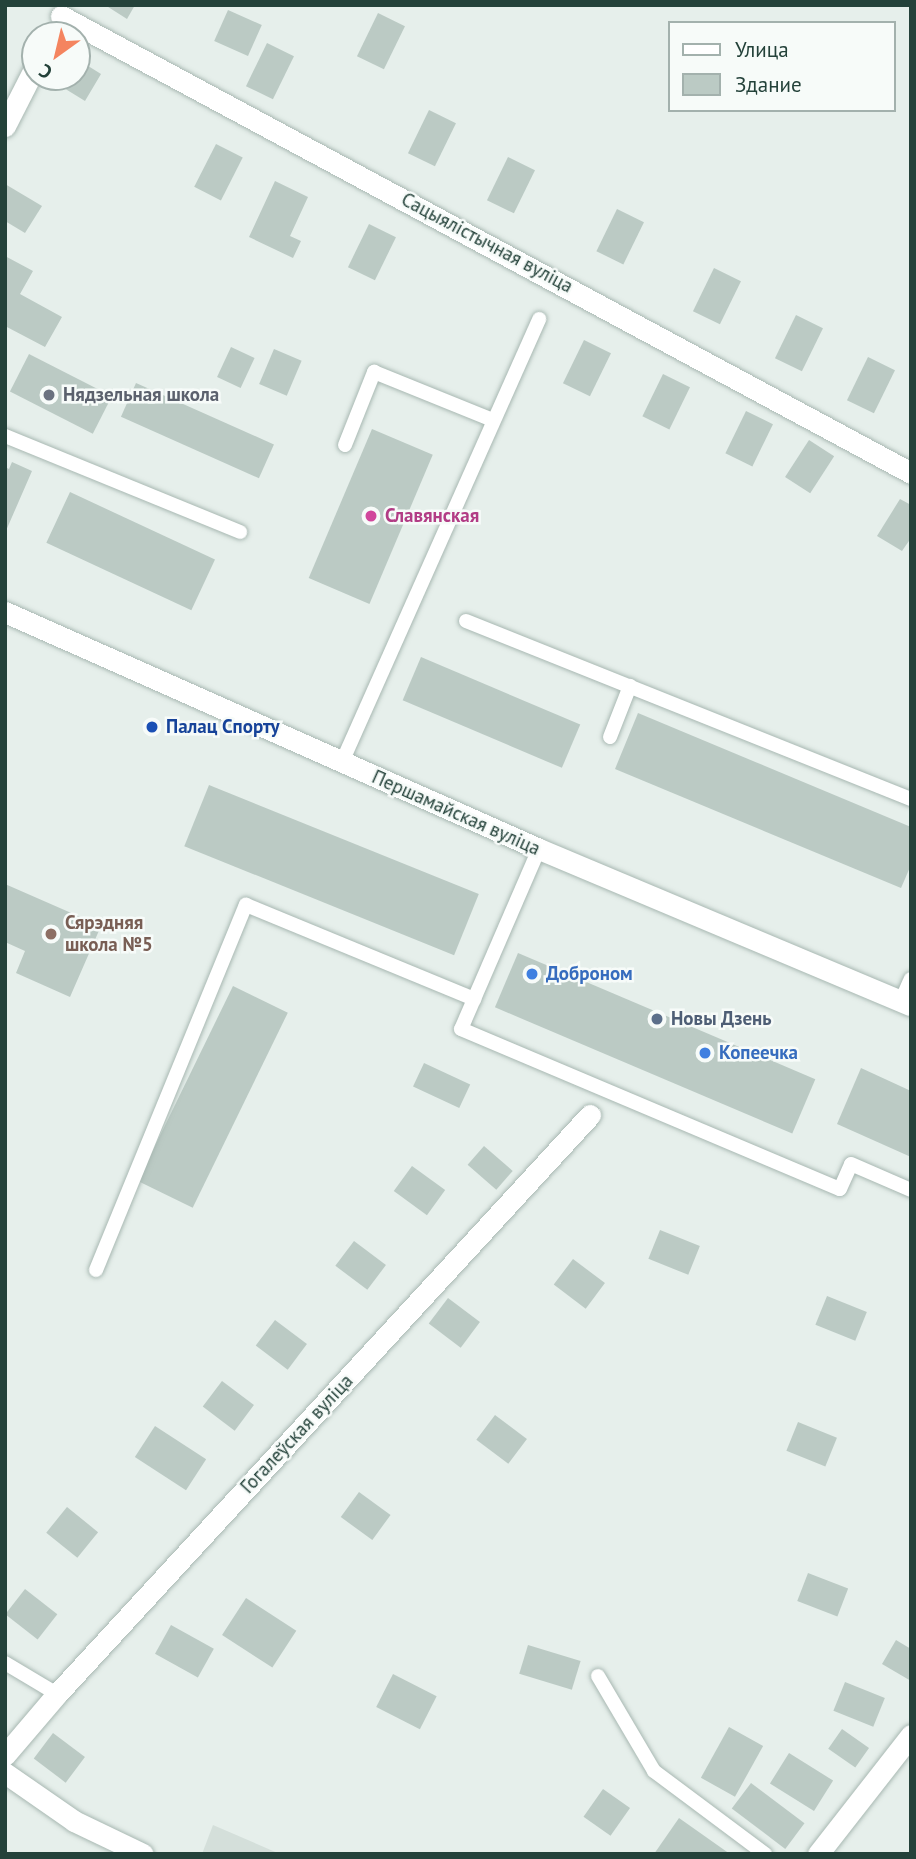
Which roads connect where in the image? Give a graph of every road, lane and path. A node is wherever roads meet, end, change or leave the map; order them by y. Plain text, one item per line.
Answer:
1 (60, 19) edge
2 (23, 91) edge
3 (5, 126) edge
4 (539, 318) dead end
5 (494, 420) junction
6 (5, 436) edge
7 (345, 445) dead end
8 (911, 473) edge
9 (240, 532) dead end
10 (5, 611) edge
11 (466, 621) dead end
12 (631, 685) junction
13 (610, 737) dead end
14 (341, 762) junction
15 (911, 799) edge
16 (538, 849) junction
17 (911, 979) edge
18 (474, 999) junction
19 (906, 1003) edge
20 (590, 1115) dead end
21 (911, 1190) edge
22 (96, 1270) dead end
23 (5, 1663) edge
24 (598, 1676) dead end
25 (57, 1694) junction
26 (911, 1735) edge
27 (5, 1755) edge
28 (5, 1773) edge
29 (143, 1854) edge
30 (765, 1854) edge
31 (818, 1854) edge

1 - 8 street, Сацыялістычная вуліца
2 - 3 street
4 - 5 lane
5 - 7 lane
5 - 14 lane
6 - 9 lane
10 - 14 street, Першамайская вуліца
11 - 12 lane
12 - 13 lane
12 - 15 lane
14 - 16 street, Першамайская вуліца
16 - 18 lane
16 - 19 street, Першамайская вуліца
17 - 19 lane
18 - 21 lane
18 - 22 lane
20 - 25 street, Гогалеўская вуліца
23 - 25 lane
24 - 30 lane
25 - 27 street, Гогалеўская вуліца
26 - 31 street
28 - 29 street

